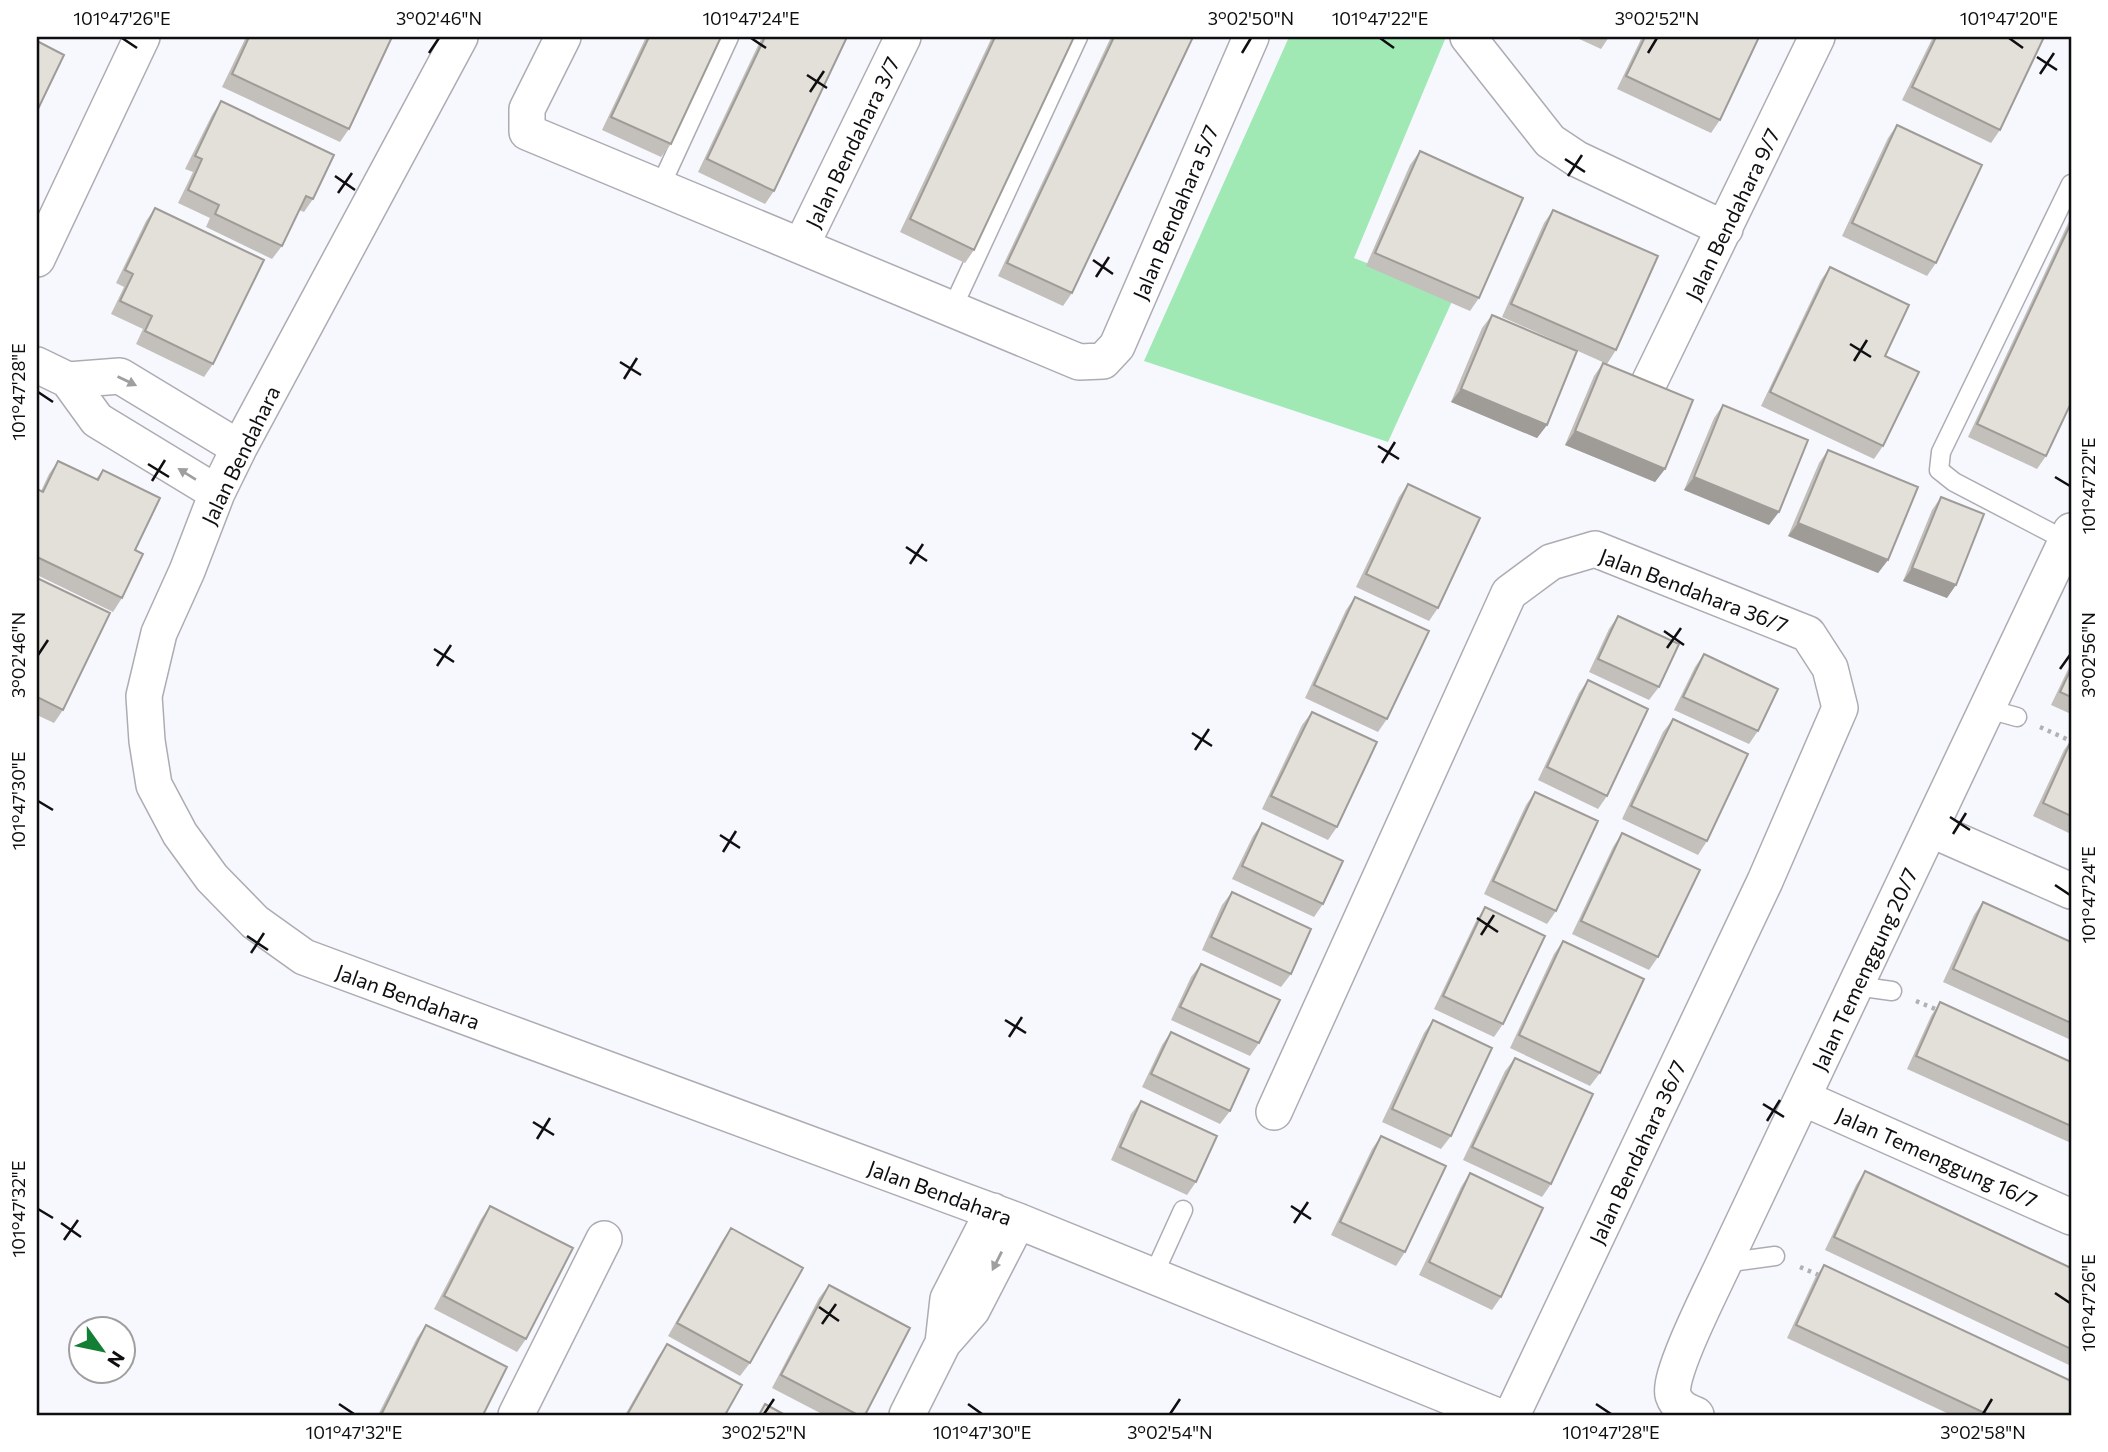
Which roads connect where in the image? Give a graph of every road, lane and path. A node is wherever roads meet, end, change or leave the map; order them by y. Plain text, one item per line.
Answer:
1 (142, 37) edge
2 (460, 37) edge
3 (563, 37) edge
4 (729, 37) edge
5 (903, 37) edge
6 (1077, 37) edge
7 (1251, 37) edge
8 (1468, 37) edge
9 (1817, 37) edge
10 (2071, 184) edge
11 (660, 187) junction
12 (1725, 229) junction
13 (801, 246) junction
14 (37, 259) edge
15 (952, 309) junction
16 (37, 365) edge
17 (68, 380) junction
18 (1645, 391) edge
19 (239, 448) junction
20 (218, 493) junction
21 (2070, 538) edge
22 (1930, 828) junction
23 (2071, 891) edge
24 (1856, 986) junction
25 (1892, 990) joint
26 (1943, 1013) edge
27 (1803, 1098) junction
28 (1274, 1112) dead end
29 (1183, 1210) dead end
30 (1005, 1216) junction
31 (2071, 1217) edge
32 (604, 1239) dead end
33 (1775, 1256) joint
34 (1724, 1263) junction
35 (1153, 1276) junction
36 (1824, 1278) edge
37 (1688, 1412) edge
38 (516, 1415) edge
39 (907, 1415) edge
40 (1495, 1415) edge
41 (1512, 1415) edge

1 - 14 street
2 - 19 street, Jalan Bendahara
3 - 11 street
4 - 11 lane
5 - 13 street, Jalan Bendahara 3/7
6 - 15 lane
7 - 15 street, Jalan Bendahara 5/7
8 - 12 street
9 - 12 street, Jalan Bendahara 9/7
10 - 21 lane
11 - 13 street
12 - 18 street, Jalan Bendahara 9/7
13 - 15 street
16 - 17 street
17 -> 19 street
20 -> 17 street
19 - 20 street, Jalan Bendahara
20 - 30 street, Jalan Bendahara
21 - 22 street, Jalan Temenggung 20/7
22 - 23 street
22 - 24 street, Jalan Temenggung 20/7
24 - 25 lane
24 - 27 street, Jalan Temenggung 20/7
25 - 26 path
27 - 31 street, Jalan Temenggung 16/7
27 - 34 street, Jalan Temenggung 20/7
28 - 41 street, Jalan Bendahara 36/7
29 - 35 lane
30 - 35 street, Jalan Bendahara
30 - 39 street
32 - 38 street
33 - 34 lane
33 - 36 path
34 - 37 street, Jalan Temenggung 20/7
35 - 40 street, Jalan Bendahara

